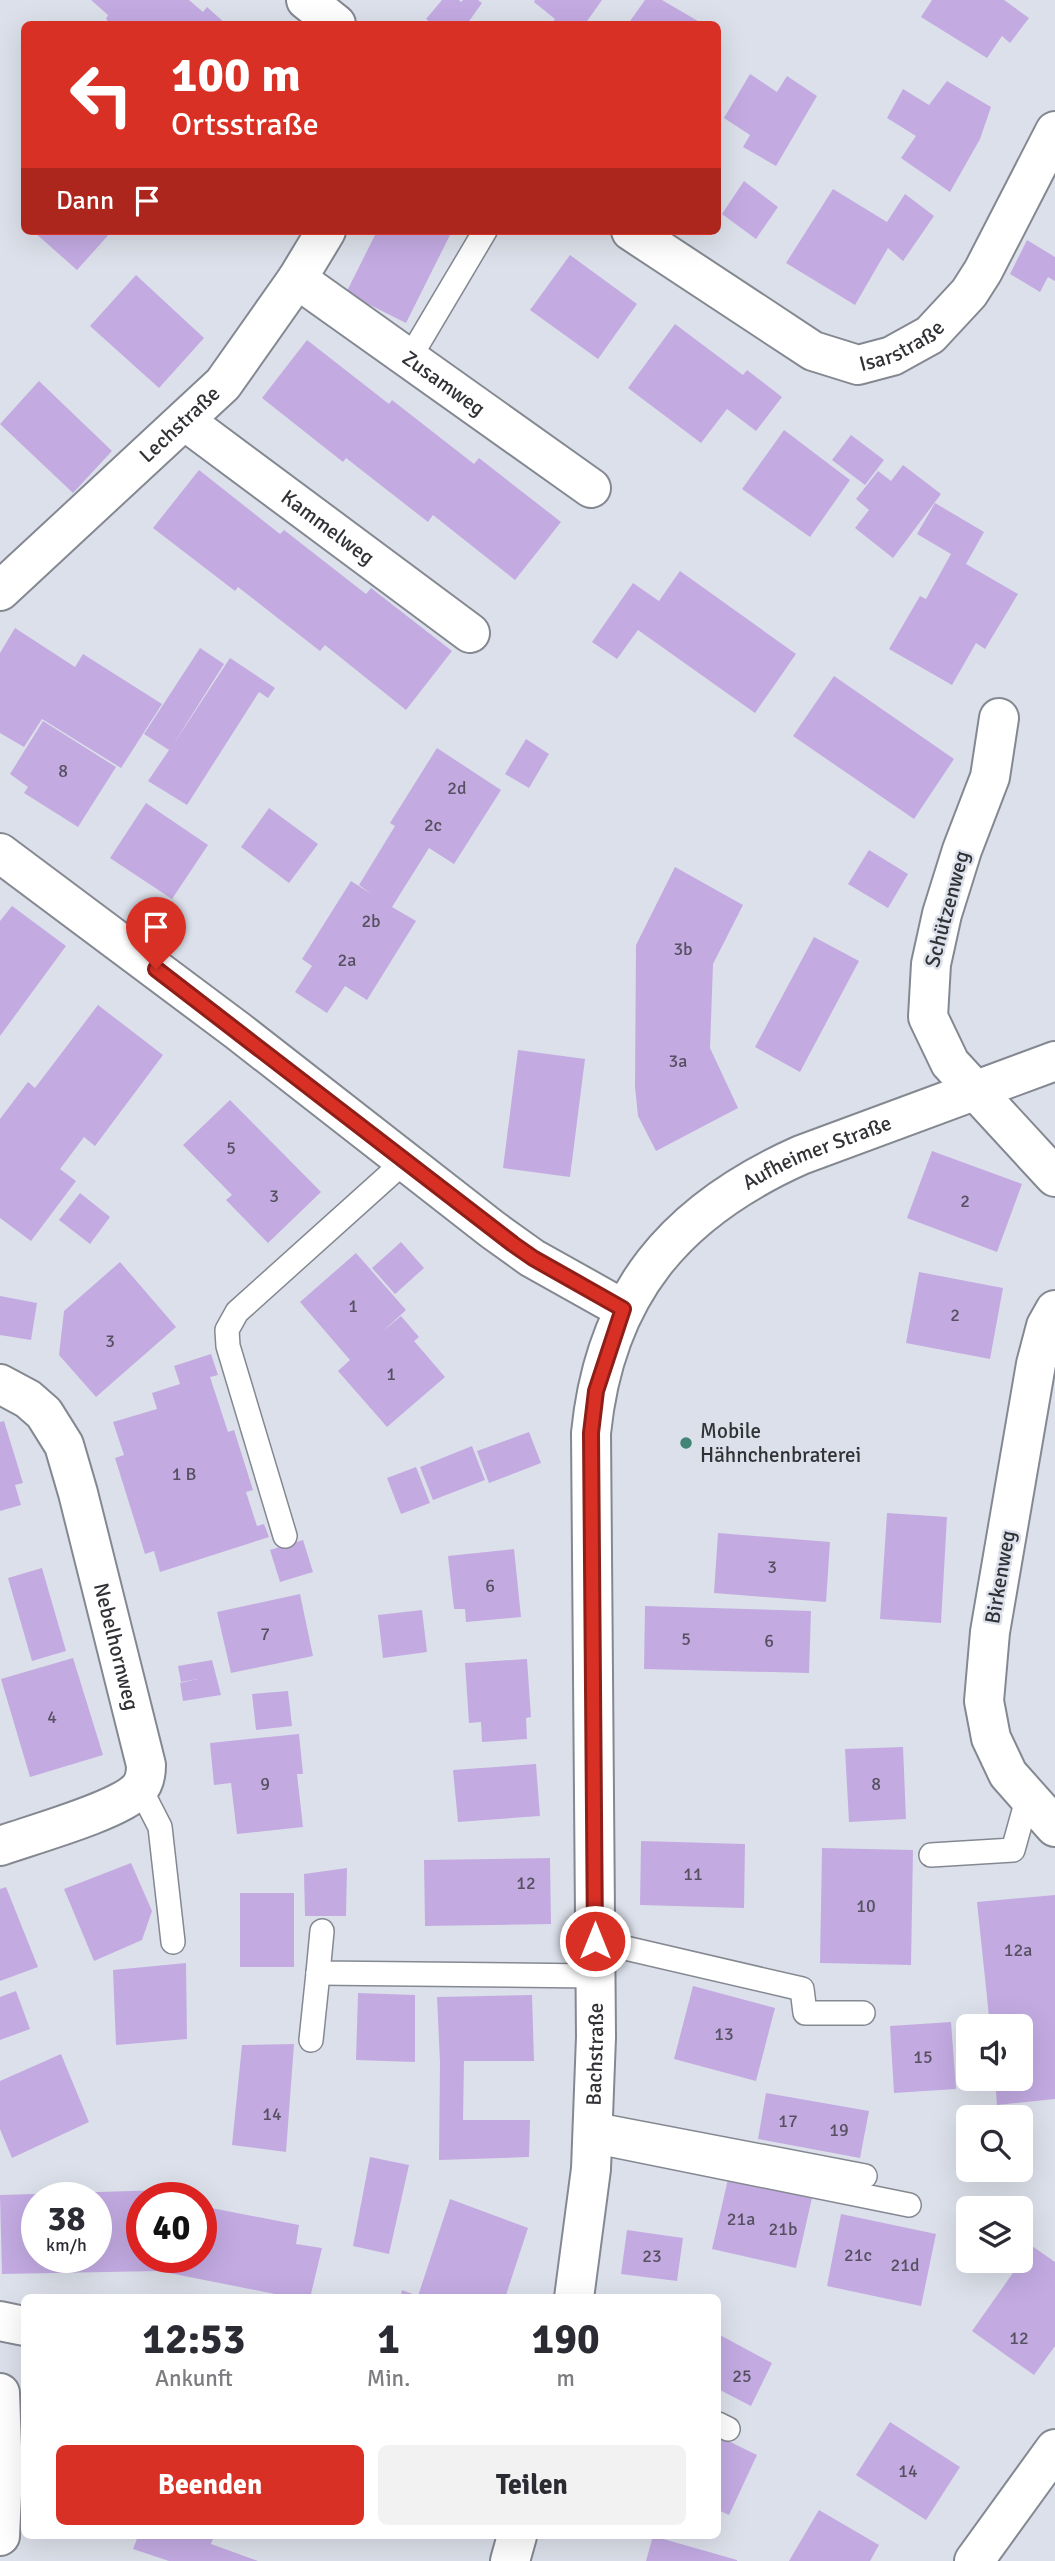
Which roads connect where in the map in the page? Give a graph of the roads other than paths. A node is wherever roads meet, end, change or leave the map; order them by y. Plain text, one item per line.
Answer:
1 (306, 0) edge
2 (332, 21) edge
3 (1055, 131) edge
4 (324, 235) edge
5 (483, 235) edge
6 (637, 235) edge
7 (297, 279) junction
8 (409, 359) junction
9 (185, 421) junction
10 (591, 488) dead end
11 (0, 591) edge
12 (470, 633) dead end
13 (999, 718) dead end
14 (0, 853) edge
15 (1055, 1061) edge
16 (975, 1089) junction
17 (405, 1161) junction
18 (1055, 1177) edge
19 (623, 1309) junction
20 (1055, 1310) edge
21 (0, 1384) edge
22 (285, 1536) dead end
23 (140, 1788) junction
24 (1028, 1796) junction
25 (1055, 1827) edge
26 (0, 1846) edge
27 (931, 1855) dead end
28 (322, 1931) dead end
29 (173, 1941) dead end
30 (594, 1959) junction
31 (318, 1973) junction
32 (863, 2013) dead end
33 (311, 2040) dead end
34 (592, 2133) junction
35 (865, 2176) dead end
36 (909, 2205) dead end
37 (575, 2294) edge
38 (0, 2321) edge
39 (21, 2325) edge
40 (0, 2393) edge
41 (1055, 2449) edge
42 (0, 2536) edge
43 (516, 2539) edge
44 (510, 2561) edge
45 (974, 2561) edge

1 - 2 street
3 - 6 street, Isarstraße
4 - 7 street, Lechstraße
5 - 8 lane
7 - 8 street, Zusamweg
7 - 9 street, Lechstraße
8 - 10 street, Zusamweg
9 - 11 street, Lechstraße
9 - 12 street, Kammelweg
13 - 16 street, Schützenweg
14 - 17 street
15 - 16 street, Aufheimer Straße
16 - 18 street, Schützenweg
16 - 19 street, Aufheimer Straße
17 - 19 street
17 - 22 lane
19 - 30 street, Bachstraße
20 - 24 street, Birkenweg
21 - 23 street, Nebelhornweg
23 - 26 street
23 - 29 lane
24 - 25 street, Birkenweg
24 - 27 lane
28 - 31 lane
30 - 31 lane
30 - 32 lane
30 - 34 street, Bachstraße
31 - 33 lane
34 - 35 lane
34 - 36 lane
34 - 37 street, Bachstraße
38 - 39 street
40 - 42 street
41 - 45 street
43 - 44 street

